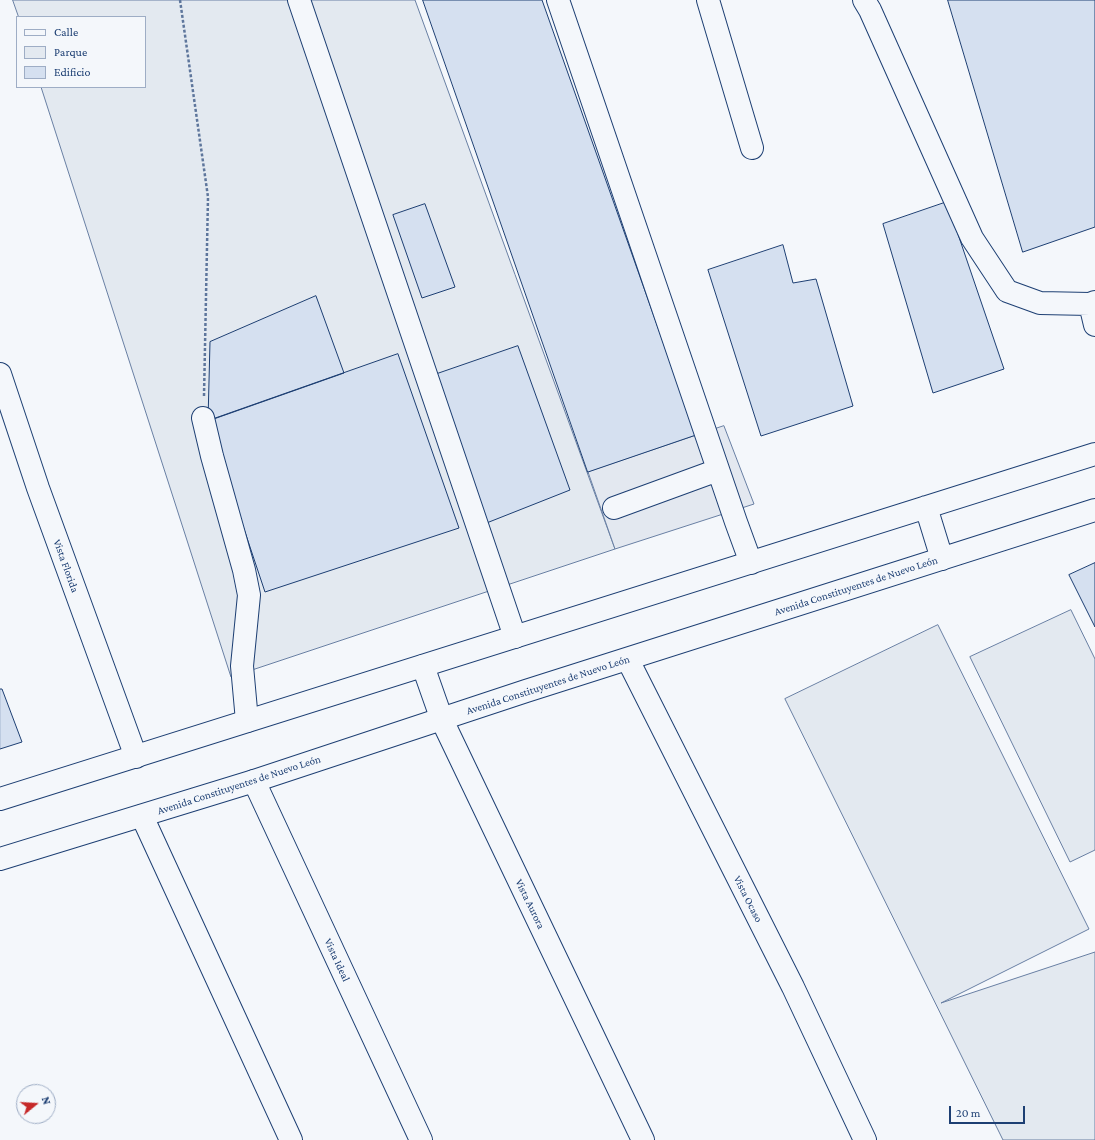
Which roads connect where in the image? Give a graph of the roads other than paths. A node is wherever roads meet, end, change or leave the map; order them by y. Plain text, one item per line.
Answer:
1 (299, 0) edge
2 (558, 0) edge
3 (708, 0) edge
4 (864, 0) edge
5 (752, 148) dead end
6 (1092, 303) edge
7 (1095, 325) edge
8 (0, 374) edge
9 (204, 418) road end
10 (1095, 454) edge
11 (718, 470) junction
12 (926, 507) junction
13 (614, 508) dead end
14 (1095, 510) edge
15 (942, 559) junction
16 (751, 563) junction
17 (515, 637) junction
18 (628, 660) junction
19 (423, 666) junction
20 (442, 720) junction
21 (247, 721) junction
22 (136, 757) junction
23 (254, 781) junction
24 (0, 799) edge
25 (142, 816) junction
26 (0, 859) edge
27 (291, 1140) edge
28 (421, 1140) edge
29 (643, 1140) edge
30 (865, 1140) edge

1 - 17 main road
2 - 11 main road
3 - 5 main road
4 - 6 main road
6 - 7 main road
8 - 22 main road, Vista Florida
9 - 21 main road
10 - 12 main road
11 - 13 main road
11 - 16 main road
12 - 15 main road
12 - 16 main road
14 - 15 main road, Avenida Constituyentes de Nuevo León
15 - 18 main road, Avenida Constituyentes de Nuevo León
16 - 17 main road
17 - 19 main road
18 - 20 main road, Avenida Constituyentes de Nuevo León
18 - 30 main road, Vista Ocaso
19 - 20 main road, Vista Aurora
19 - 21 main road
20 - 23 main road, Avenida Constituyentes de Nuevo León
20 - 29 main road, Vista Aurora
21 - 22 main road
22 - 24 main road
23 - 25 main road, Avenida Constituyentes de Nuevo León
23 - 28 main road, Vista Ideal
25 - 26 main road, Avenida Constituyentes de Nuevo León
25 - 27 main road

